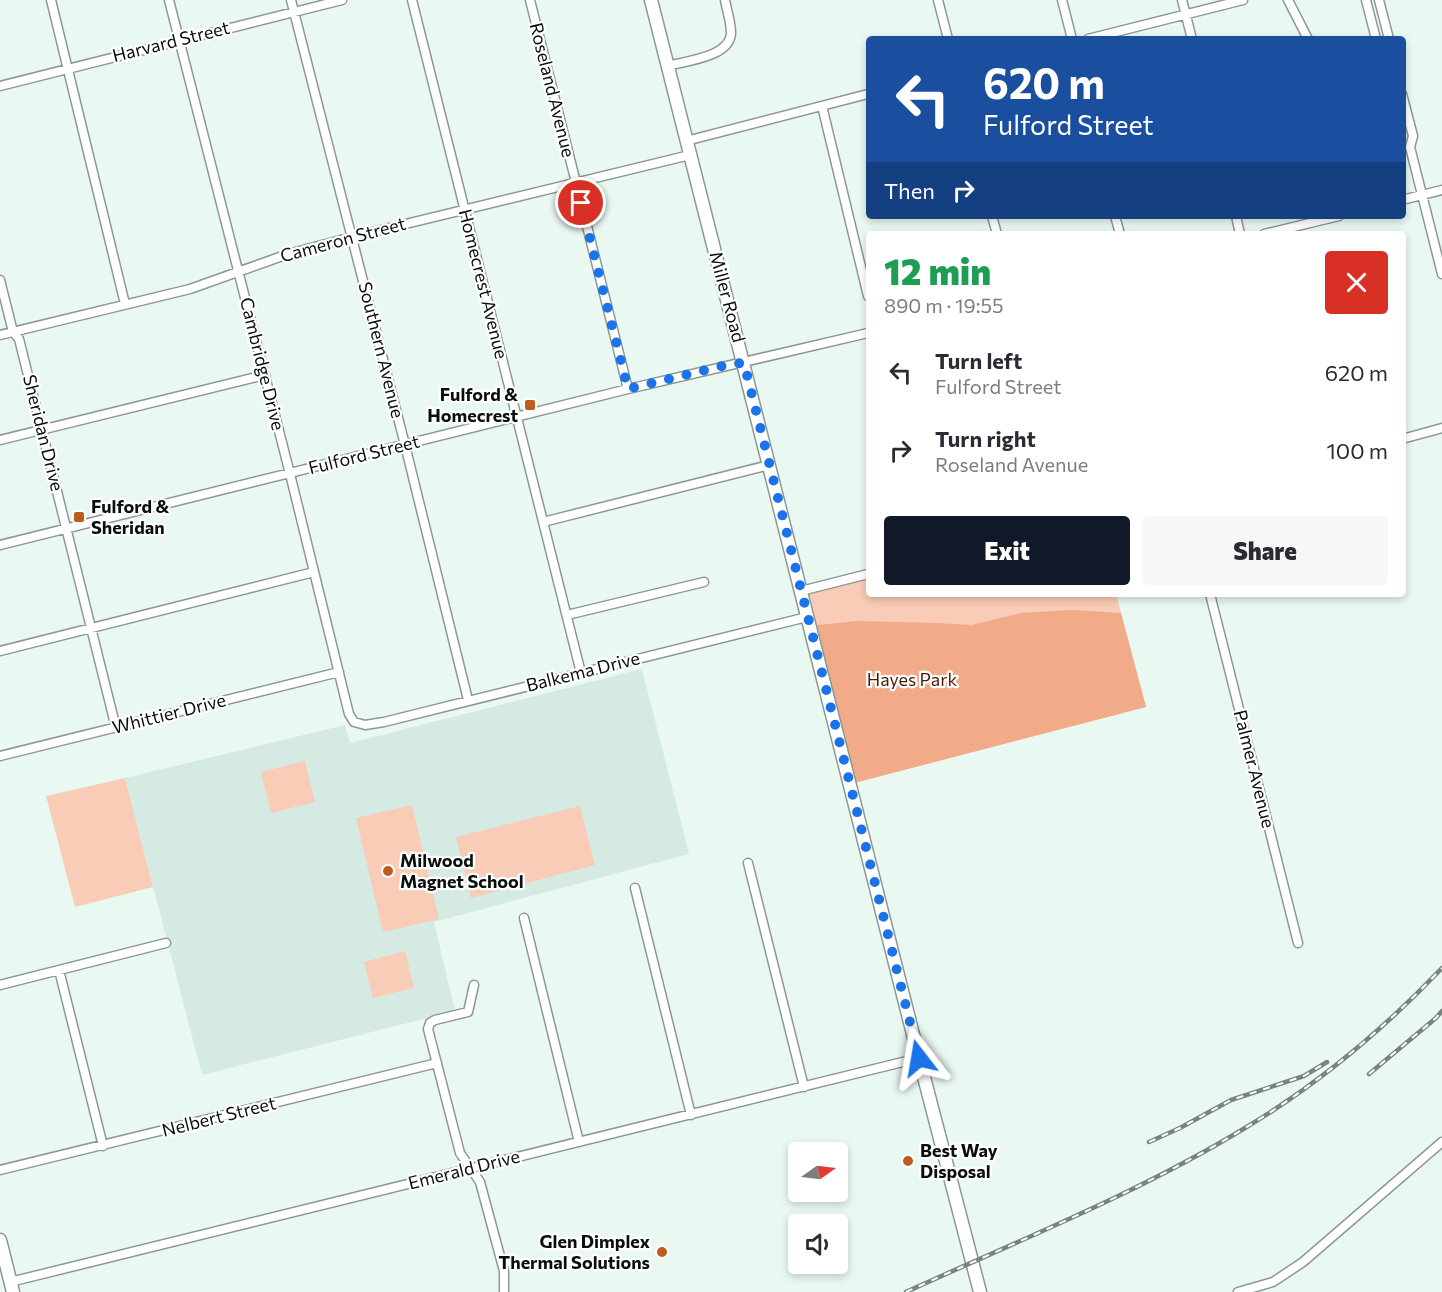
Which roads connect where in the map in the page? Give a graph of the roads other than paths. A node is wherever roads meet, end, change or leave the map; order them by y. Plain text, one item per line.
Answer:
1 (51, 0) edge
2 (169, 0) edge
3 (291, 0) edge
4 (342, 0) edge
5 (412, 0) edge
6 (530, 0) edge
7 (651, 0) edge
8 (725, 0) edge
9 (938, 0) edge
10 (1062, 0) edge
11 (1182, 0) edge
12 (1242, 0) edge
13 (1288, 0) edge
14 (1366, 0) edge
15 (1379, 0) edge
16 (294, 12) junction
17 (1186, 15) junction
18 (947, 36) edge
19 (1071, 36) edge
20 (1100, 36) edge
21 (1191, 36) edge
22 (1306, 36) edge
23 (1375, 36) edge
24 (1388, 36) edge
25 (179, 40) junction
26 (668, 66) junction
27 (68, 69) junction
28 (0, 86) edge
29 (866, 95) edge
30 (822, 106) junction
31 (1406, 109) edge
32 (686, 141) junction
33 (1406, 144) edge
34 (1410, 147) junction
35 (690, 155) junction
36 (575, 182) junction
37 (1442, 190) edge
38 (1422, 195) junction
39 (1406, 199) edge
40 (464, 208) junction
41 (1326, 219) edge
42 (1276, 231) edge
43 (352, 237) junction
44 (238, 271) junction
45 (1442, 274) edge
46 (0, 280) edge
47 (866, 288) edge
48 (125, 304) junction
49 (13, 332) junction
50 (866, 333) edge
51 (0, 335) edge
52 (744, 363) junction
53 (265, 375) junction
54 (628, 389) junction
55 (516, 417) junction
56 (1442, 429) edge
57 (42, 430) junction
58 (1406, 438) edge
59 (0, 440) edge
60 (405, 445) junction
61 (770, 465) junction
62 (290, 474) junction
63 (543, 522) junction
64 (67, 528) junction
65 (0, 545) edge
66 (314, 572) junction
67 (866, 575) edge
68 (704, 582) dead end
69 (801, 591) junction
70 (1211, 597) edge
71 (567, 615) junction
72 (807, 617) junction
73 (91, 628) junction
74 (0, 651) edge
75 (339, 672) junction
76 (581, 673) junction
77 (468, 700) junction
78 (358, 724) joint
79 (116, 728) junction
80 (0, 756) edge
81 (747, 862) dead end
82 (634, 888) dead end
83 (524, 918) dead end
84 (166, 943) dead end
85 (1298, 943) dead end
86 (59, 970) junction
87 (0, 985) edge
88 (474, 985) dead end
89 (919, 1058) junction
90 (437, 1063) junction
91 (804, 1087) junction
92 (691, 1115) junction
93 (579, 1142) junction
94 (1442, 1142) edge
95 (103, 1146) junction
96 (470, 1168) junction
97 (0, 1170) edge
98 (0, 1240) edge
99 (12, 1287) edge
100 (504, 1292) edge
101 (980, 1292) edge
102 (1238, 1292) edge

1 - 27 street
2 - 25 street, Cambridge Drive
3 - 16 street, Southern Avenue
4 - 16 street, Harvard Street
5 - 40 street, Homecrest Avenue
6 - 36 street, Roseland Avenue
7 - 26 street, Miller Road
8 - 26 street
9 - 18 street
10 - 19 street
11 - 17 street
12 - 17 street
13 - 22 street
14 - 23 street
15 - 24 street
16 - 25 street, Harvard Street
16 - 43 street, Southern Avenue
17 - 20 street
17 - 21 street
25 - 27 street, Harvard Street
25 - 44 street, Cambridge Drive
26 - 32 street, Miller Road
27 - 28 street, Harvard Street
27 - 48 street
29 - 30 street
30 - 32 street
30 - 47 street
31 - 34 street
32 - 35 street, Miller Road
33 - 34 street
34 - 38 street
35 - 36 street, Cameron Street
35 - 52 street, Miller Road
36 - 40 street, Cameron Street
36 - 54 street, Roseland Avenue
37 - 38 street
38 - 39 street
38 - 45 street
40 - 43 street, Cameron Street
40 - 55 street, Homecrest Avenue
41 - 42 street
43 - 44 street, Cameron Street
43 - 60 street, Southern Avenue
44 - 48 street, Cameron Street
44 - 53 street, Cambridge Drive
46 - 49 street, Sheridan Drive
48 - 49 street, Cameron Street
49 - 51 street, Cameron Street
49 - 57 street, Sheridan Drive
50 - 52 street, Fulford Street
52 - 54 street, Fulford Street
52 - 61 street, Miller Road
53 - 57 street
53 - 62 street, Cambridge Drive
54 - 55 street, Fulford Street
55 - 60 street, Fulford Street
55 - 63 street, Homecrest Avenue
56 - 58 street
57 - 59 street
57 - 64 street, Sheridan Drive
60 - 62 street, Fulford Street
60 - 77 street, Southern Avenue
61 - 63 street
61 - 69 street, Miller Road
62 - 64 street, Fulford Street
62 - 66 street, Cambridge Drive
63 - 71 street, Homecrest Avenue
64 - 65 street, Fulford Street
64 - 73 street, Sheridan Drive
66 - 73 street
66 - 75 street, Cambridge Drive
67 - 69 street
68 - 71 street
69 - 72 street, Miller Road
70 - 85 street, Palmer Avenue
71 - 76 street, Homecrest Avenue
72 - 76 street, Balkema Drive
72 - 89 street, Miller Road
73 - 74 street
73 - 79 street, Sheridan Drive
75 - 78 street, Cambridge Drive
75 - 79 street, Whittier Drive
76 - 77 street, Balkema Drive
77 - 78 street, Balkema Drive
79 - 80 street, Whittier Drive
81 - 91 street
82 - 92 street
83 - 93 street
84 - 86 street
86 - 87 street
86 - 95 street
88 - 90 street
89 - 91 street, Emerald Drive
89 - 101 street, Miller Road
90 - 95 street, Nelbert Street
90 - 96 street
91 - 92 street, Emerald Drive
92 - 93 street, Emerald Drive
93 - 96 street, Emerald Drive
94 - 102 street
95 - 97 street, Nelbert Street
96 - 99 street, Emerald Drive
96 - 100 street
98 - 99 street

